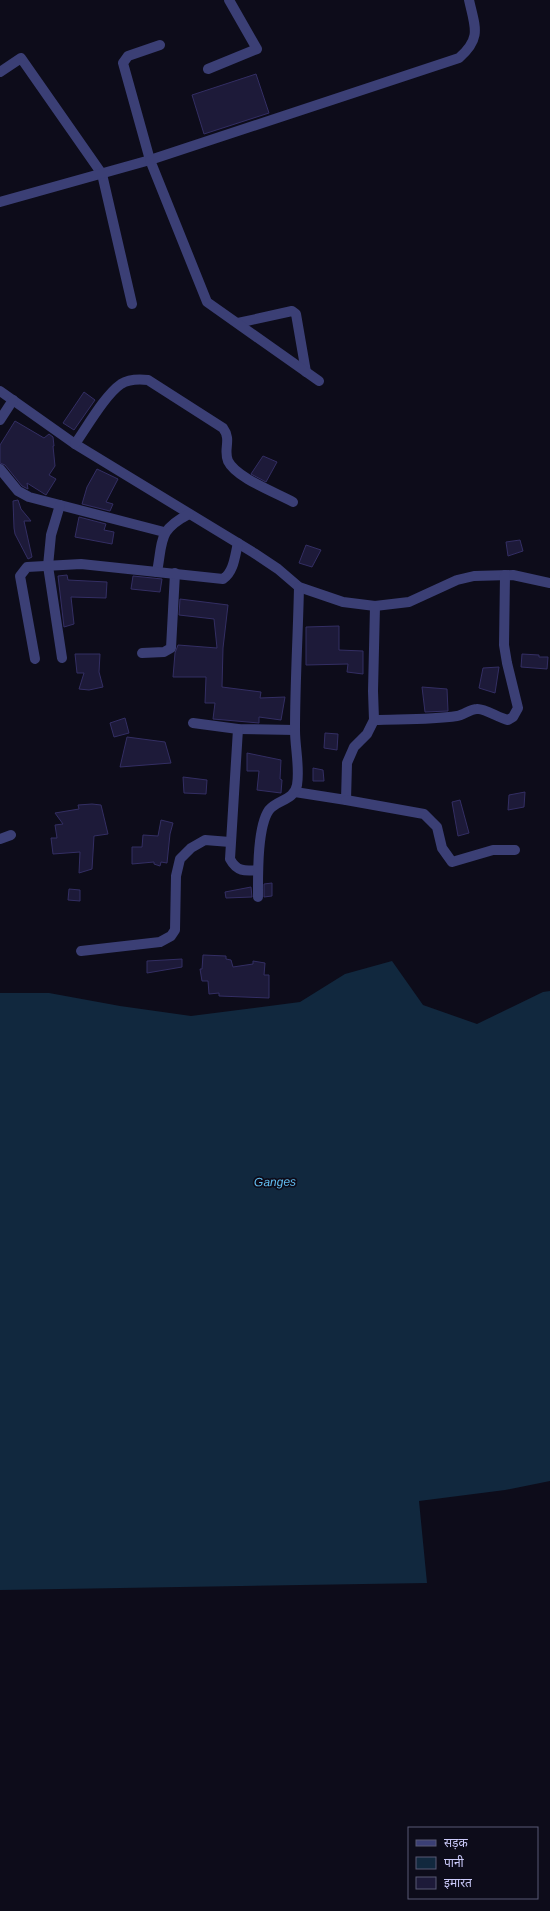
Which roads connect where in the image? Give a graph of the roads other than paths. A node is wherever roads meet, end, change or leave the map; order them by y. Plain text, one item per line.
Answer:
1 (228, 0) edge
2 (469, 0) edge
3 (160, 46) dead end
4 (208, 69) dead end
5 (0, 72) edge
6 (150, 160) junction
7 (102, 174) junction
8 (0, 202) edge
9 (132, 304) dead end
10 (238, 323) junction
11 (306, 372) junction
12 (319, 381) dead end
13 (0, 391) edge
14 (13, 400) junction
15 (0, 420) edge
16 (76, 444) junction
17 (0, 469) edge
18 (293, 502) dead end
19 (60, 505) junction
20 (189, 514) junction
21 (164, 532) junction
22 (238, 543) junction
23 (48, 566) junction
24 (157, 572) junction
25 (175, 573) junction
26 (505, 575) junction
27 (550, 583) edge
28 (299, 587) junction
29 (375, 606) junction
30 (142, 653) dead end
31 (62, 658) dead end
32 (35, 659) dead end
33 (374, 720) junction
34 (193, 723) dead end
35 (238, 729) junction
36 (295, 730) junction
37 (295, 792) junction
38 (346, 800) junction
39 (11, 835) dead end
40 (0, 839) edge
41 (230, 842) junction
42 (515, 850) dead end
43 (258, 870) junction
44 (258, 897) dead end
45 (81, 951) dead end

1 - 4 street
2 - 6 street
3 - 6 street
5 - 7 street
6 - 7 street
6 - 10 street
7 - 8 street
7 - 9 street
10 - 11 street
10 - 11 street
11 - 12 street
13 - 14 street
14 - 15 street
14 - 16 street
16 - 18 street
16 - 20 street
17 - 19 street
19 - 21 street
19 - 23 street
20 - 21 street
20 - 22 street
21 - 24 street
22 - 25 street
22 - 28 street
23 - 24 street
23 - 31 street
23 - 32 street
24 - 25 street
25 - 30 street
26 - 27 street
26 - 29 street
26 - 33 street
28 - 29 street
28 - 36 street
29 - 33 street
33 - 38 street
34 - 35 street
35 - 36 street
35 - 41 street
36 - 37 street
37 - 38 street
37 - 43 street
38 - 42 street
39 - 40 street
41 - 43 street
41 - 45 street
43 - 44 street

